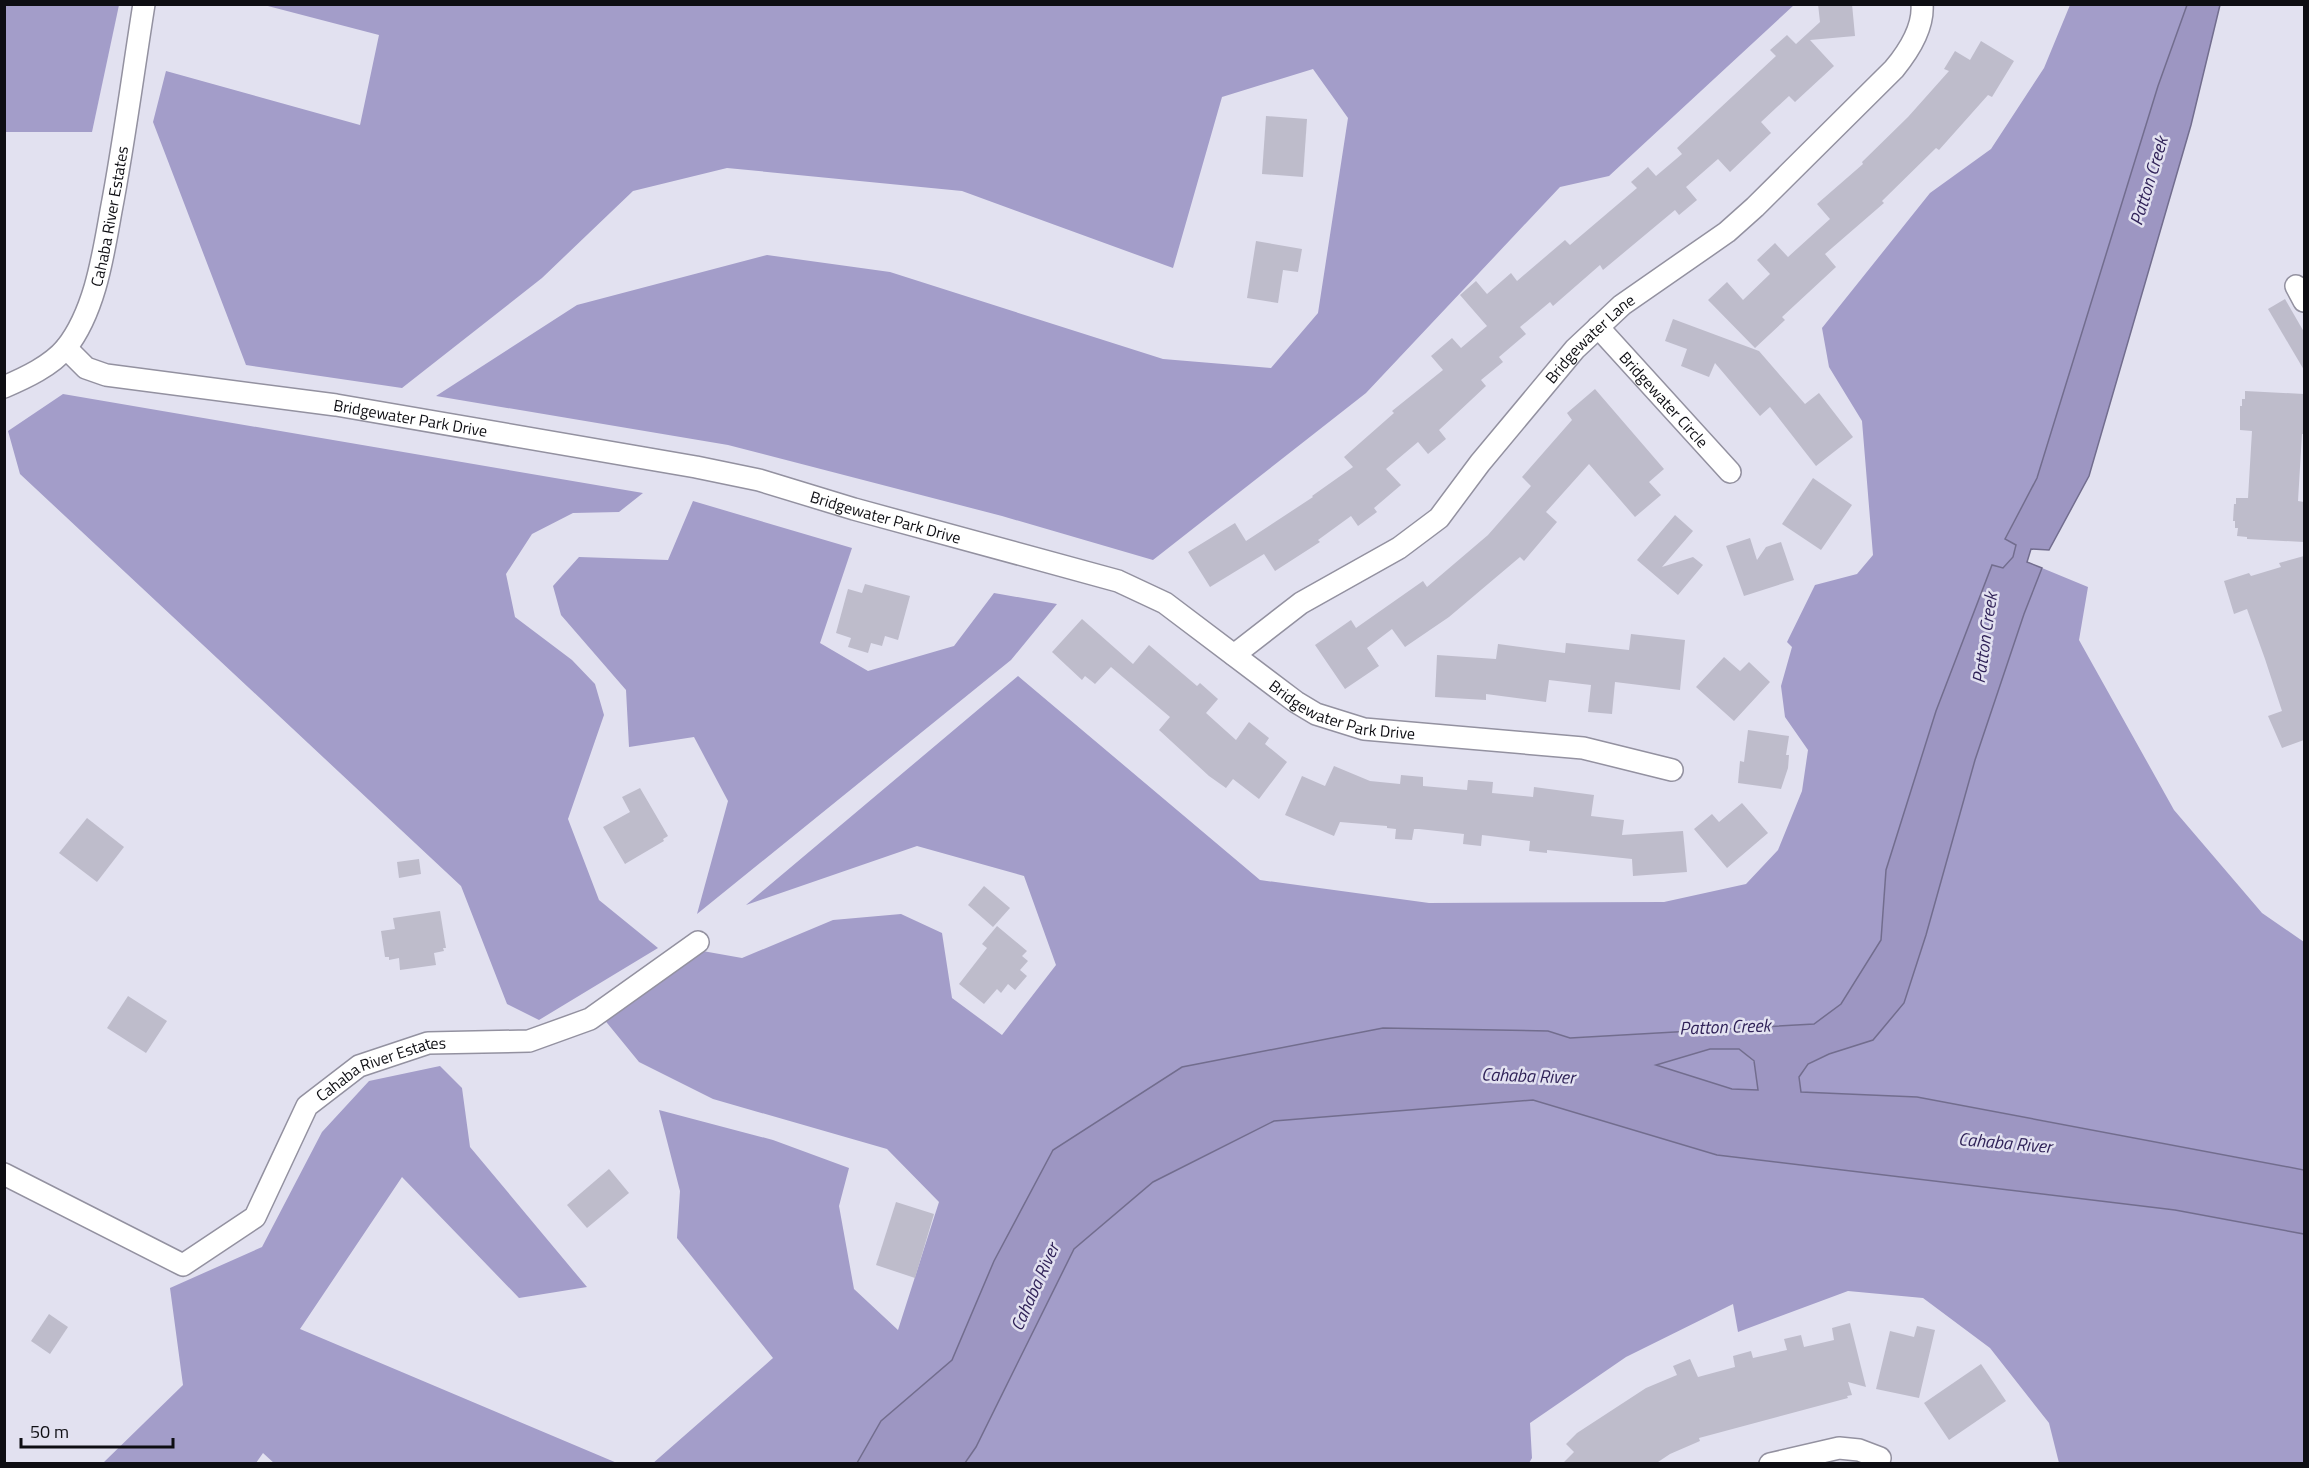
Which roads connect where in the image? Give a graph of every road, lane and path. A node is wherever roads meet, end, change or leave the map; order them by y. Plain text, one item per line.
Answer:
1 (144, 4) edge
2 (1922, 4) edge
3 (1598, 327) junction
4 (66, 348) junction
5 (4, 387) edge
6 (1730, 472) dead end
7 (1234, 655) junction
8 (1672, 770) dead end
9 (698, 942) dead end
10 (4, 1174) edge
11 (1880, 1458) dead end
12 (1770, 1464) edge

1 - 4 street, Cahaba River Estates
2 - 3 street, Bridgewater Lane
3 - 6 street, Bridgewater Circle
3 - 7 street, Bridgewater Lane
4 - 5 street, Cahaba River Estates
4 - 7 street, Bridgewater Park Drive
7 - 8 street, Bridgewater Park Drive
9 - 10 street, Cahaba River Estates
11 - 12 street

